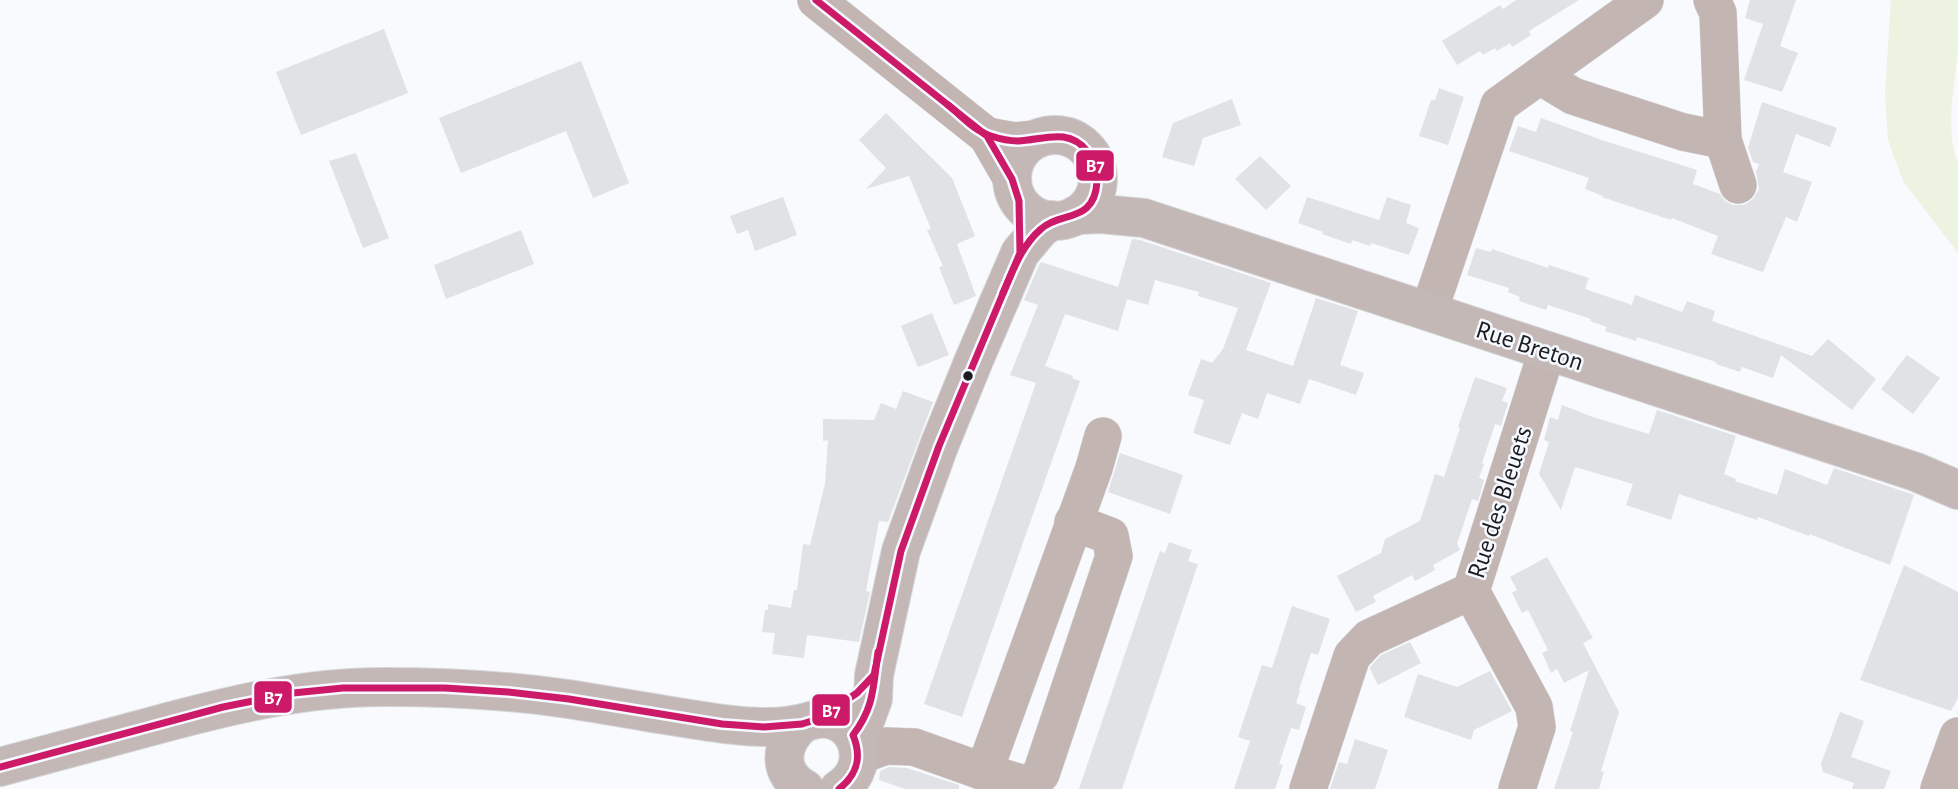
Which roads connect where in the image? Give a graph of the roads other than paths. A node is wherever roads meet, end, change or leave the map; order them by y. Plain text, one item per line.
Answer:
1 (816, 0) edge
2 (1645, 0) edge
3 (1712, 0) edge
4 (1541, 76) junction
5 (986, 136) junction
6 (1035, 139) junction
7 (1723, 140) junction
8 (1097, 166) junction
9 (1738, 185) dead end
10 (1016, 190) junction
11 (1064, 218) junction
12 (1144, 218) junction
13 (1020, 253) junction
14 (1429, 311) junction
15 (1547, 351) junction
16 (1103, 436) dead end
17 (1916, 472) junction
18 (1958, 489) edge
19 (1958, 502) edge
20 (1073, 523) junction
21 (1471, 591) junction
22 (874, 687) junction
23 (810, 721) junction
24 (722, 724) junction
25 (1958, 736) edge
26 (914, 747) junction
27 (0, 767) edge
28 (850, 770) edge
29 (984, 772) junction
30 (795, 778) edge
31 (1308, 789) edge
32 (1517, 789) edge
33 (1940, 789) edge

1 - 5 street
2 - 4 street
3 - 7 street
4 - 7 street
4 - 14 street
5 - 6 street
5 - 10 street
6 - 8 main road
6 - 10 main road
7 - 9 street
8 - 11 main road
8 - 12 main road, Rue Breton
10 - 11 main road
10 - 13 main road
11 - 12 main road, Rue Breton
11 - 13 main road
12 - 14 main road, Rue Breton
13 - 22 main road
14 - 15 main road, Rue Breton
15 - 17 main road, Rue Breton
15 - 21 street, Rue des Bleuets
16 - 20 street
17 - 18 main road, Rue Breton
17 - 19 main road, Rue Breton
20 - 29 street
20 - 29 street
21 - 31 street, Rue des Bleuets
21 - 32 street
22 - 23 main road
22 - 26 street
22 - 28 main road
23 - 24 main road
23 - 28 main road
23 - 30 main road
24 - 27 main road
24 - 30 main road
25 - 33 street
26 - 28 street
26 - 29 street

